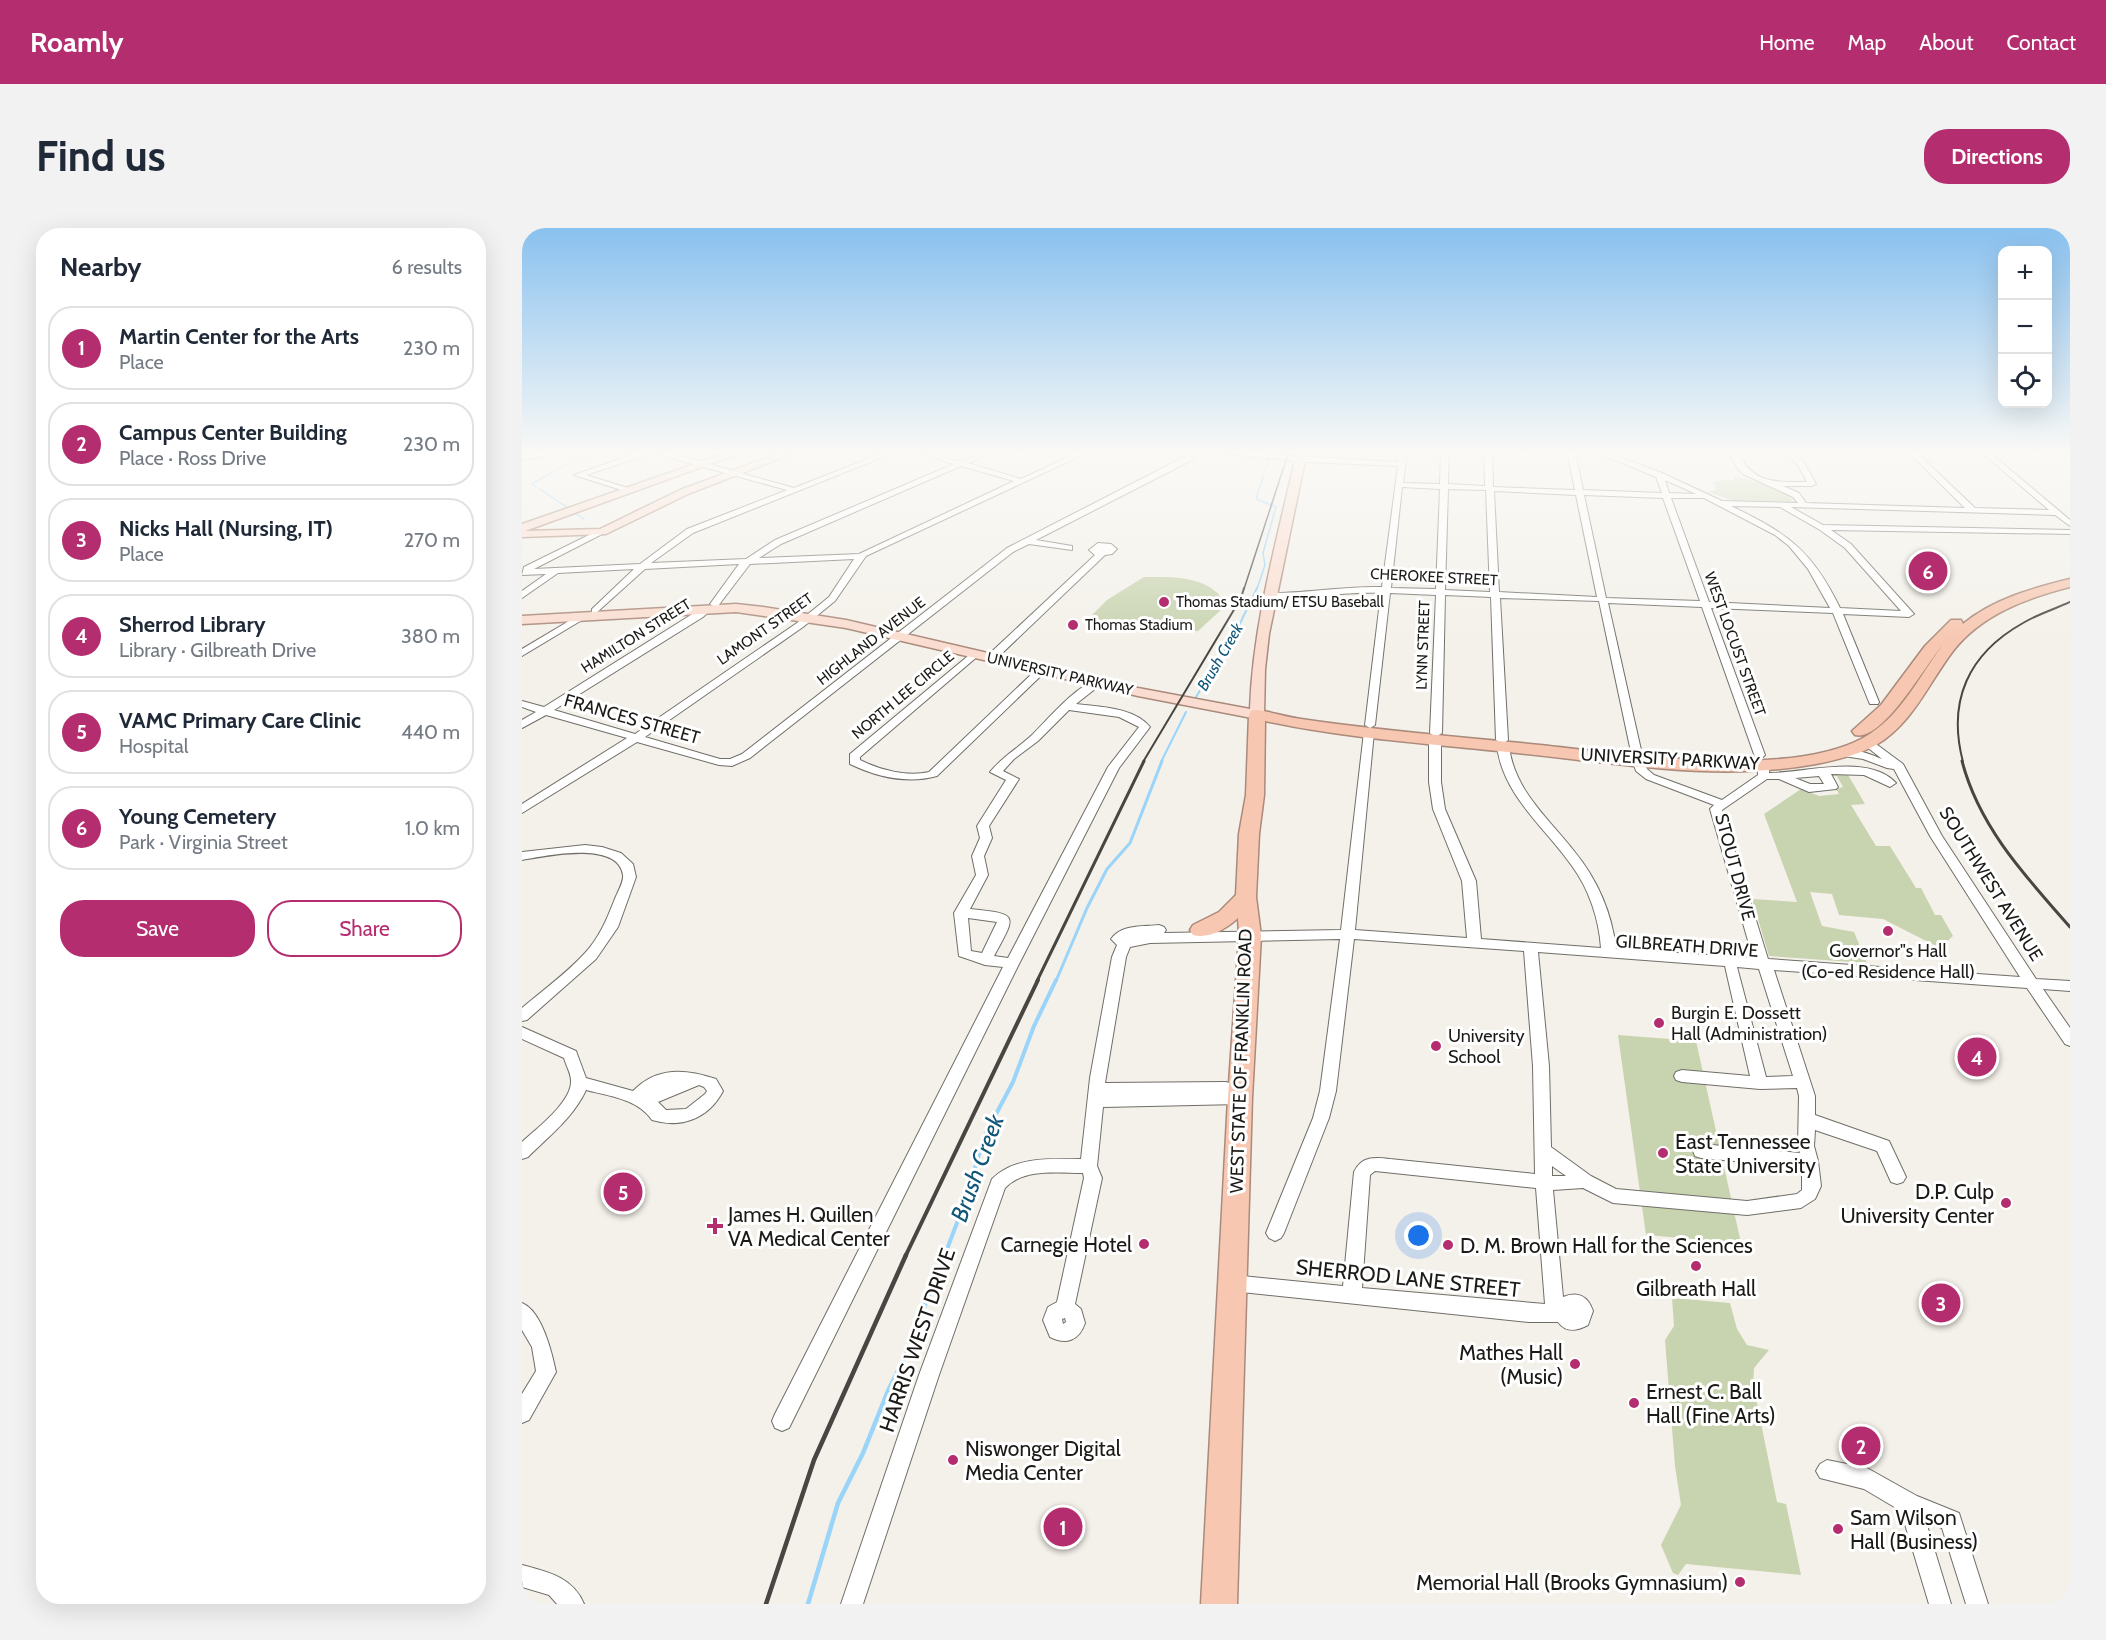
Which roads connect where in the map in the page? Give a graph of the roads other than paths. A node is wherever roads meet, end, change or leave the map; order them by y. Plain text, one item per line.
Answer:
1 (571, 515) edge
2 (636, 515) edge
3 (730, 515) edge
4 (840, 515) edge
5 (948, 515) edge
6 (1078, 515) edge
7 (1288, 515) edge
8 (1395, 515) edge
9 (1443, 515) edge
10 (1490, 515) edge
11 (1585, 515) edge
12 (1673, 515) edge
13 (1745, 515) edge
14 (1799, 515) edge
15 (1821, 526) junction
16 (522, 527) edge
17 (541, 528) junction
18 (602, 532) junction
19 (2070, 532) edge
20 (522, 535) edge
21 (1028, 541) junction
22 (1069, 548) dead end
23 (1101, 554) dead end
24 (861, 556) junction
25 (747, 561) junction
26 (643, 566) junction
27 (556, 570) junction
28 (522, 571) edge
29 (2070, 576) edge
30 (2070, 583) edge
31 (1385, 590) junction
32 (1442, 592) junction
33 (522, 595) edge
34 (1495, 595) junction
35 (1270, 596) junction
36 (1603, 600) junction
37 (1705, 605) junction
38 (710, 607) junction
39 (595, 611) junction
40 (1835, 611) junction
41 (522, 615) edge
42 (811, 616) junction
43 (582, 617) junction
44 (522, 620) edge
45 (900, 637) junction
46 (522, 653) edge
47 (974, 654) junction
48 (991, 658) junction
49 (1919, 662) junction
50 (1936, 667) junction
51 (1042, 670) junction
52 (1096, 682) junction
53 (1874, 702) dead end
54 (522, 704) edge
55 (1067, 706) junction
56 (546, 711) junction
57 (1267, 716) junction
58 (522, 725) edge
59 (1370, 729) junction
60 (1435, 736) junction
61 (637, 737) junction
62 (1861, 739) junction
63 (1503, 743) junction
64 (1841, 753) junction
65 (1636, 755) junction
66 (732, 763) joint
67 (1762, 765) junction
68 (1901, 770) junction
69 (1890, 783) dead end
70 (1722, 804) junction
71 (522, 808) edge
72 (522, 856) edge
73 (1246, 897) junction
74 (961, 913) junction
75 (1202, 930) junction
76 (1250, 936) junction
77 (1343, 936) junction
78 (1130, 939) junction
79 (1474, 944) junction
80 (1609, 953) junction
81 (1532, 955) junction
82 (2014, 957) junction
83 (985, 960) junction
84 (1012, 964) junction
85 (1731, 968) junction
86 (1766, 968) junction
87 (2070, 985) edge
88 (2034, 988) junction
89 (2070, 994) edge
90 (522, 1016) edge
91 (522, 1033) edge
92 (2070, 1040) edge
93 (1682, 1076) dead end
94 (1759, 1078) junction
95 (579, 1082) junction
96 (1802, 1082) junction
97 (1240, 1093) junction
98 (1097, 1095) junction
99 (640, 1100) junction
100 (1806, 1119) junction
101 (1543, 1150) junction
102 (1701, 1150) dead end
103 (522, 1152) edge
104 (1810, 1161) junction
105 (1089, 1166) junction
106 (1897, 1177) dead end
107 (1585, 1181) junction
108 (1544, 1182) junction
109 (1275, 1233) dead end
110 (1232, 1283) junction
111 (1352, 1295) junction
112 (1065, 1309) dead end
113 (522, 1312) edge
114 (522, 1413) edge
115 (782, 1421) dead end
116 (1827, 1471) dead end
117 (1910, 1504) junction
118 (522, 1576) edge
119 (573, 1604) edge
120 (852, 1604) edge
121 (1219, 1604) edge
122 (1940, 1604) edge
123 (1977, 1604) edge

1 - 17 main road
2 - 18 main road
3 - 26 street
4 - 25 street, HAMILTON STREET
5 - 24 street
6 - 21 street, HIGHLAND AVENUE
7 - 35 main road, WEST STATE OF FRANKLIN ROAD
8 - 31 street
9 - 32 street, LYNN STREET
10 - 34 street
11 - 36 street
12 - 37 street, WEST LOCUST STREET
13 - 40 street
14 - 15 street
15 - 19 street
15 - 40 street, CHEROKEE STREET
16 - 17 main road
17 - 18 main road
17 - 20 main road
18 - 28 street
21 - 22 street
21 - 45 street, HIGHLAND AVENUE
23 - 48 street
24 - 25 street
24 - 42 street, LAMONT STREET
25 - 26 street
25 - 38 street, HAMILTON STREET
26 - 27 street
26 - 39 street
27 - 28 street
27 - 33 street
29 - 49 highway, UNIVERSITY PARKWAY
30 - 50 highway, UNIVERSITY PARKWAY
31 - 32 street, CHEROKEE STREET
31 - 35 street, CHEROKEE STREET
31 - 59 street
32 - 34 street, CHEROKEE STREET
32 - 60 street, LYNN STREET
34 - 36 street, CHEROKEE STREET
34 - 63 street
35 - 57 main road, WEST STATE OF FRANKLIN ROAD
36 - 37 street, CHEROKEE STREET
36 - 65 street
37 - 40 street, CHEROKEE STREET
37 - 67 street, WEST LOCUST STREET
38 - 39 main road, UNIVERSITY PARKWAY
38 - 42 main road, UNIVERSITY PARKWAY
38 - 43 main road, UNIVERSITY PARKWAY
38 - 56 street, HAMILTON STREET
39 - 41 main road, UNIVERSITY PARKWAY
40 - 53 street
42 - 45 main road, UNIVERSITY PARKWAY
42 - 61 street, LAMONT STREET
43 - 44 main road, UNIVERSITY PARKWAY
43 - 46 street
45 - 47 main road, UNIVERSITY PARKWAY
45 - 66 street, HIGHLAND AVENUE
47 - 48 main road, UNIVERSITY PARKWAY
47 - 51 street, NORTH LEE CIRCLE
48 - 51 main road, UNIVERSITY PARKWAY
49 - 50 highway
49 - 62 highway, UNIVERSITY PARKWAY
50 - 62 highway, UNIVERSITY PARKWAY
51 - 52 main road, UNIVERSITY PARKWAY
52 - 55 street
52 - 57 main road, UNIVERSITY PARKWAY
54 - 56 street, FRANCES STREET
55 - 74 street
55 - 84 street
56 - 58 street, HAMILTON STREET
56 - 61 street, FRANCES STREET
57 - 59 highway, UNIVERSITY PARKWAY
57 - 73 highway, WEST STATE OF FRANKLIN ROAD
59 - 60 highway, UNIVERSITY PARKWAY
59 - 77 street
60 - 63 highway, UNIVERSITY PARKWAY
60 - 79 street, LYNN STREET
61 - 66 street, FRANCES STREET
61 - 71 street, LAMONT STREET
62 - 64 highway, UNIVERSITY PARKWAY
62 - 67 highway, UNIVERSITY PARKWAY
62 - 68 street, SOUTHWEST AVENUE
63 - 65 highway, UNIVERSITY PARKWAY
63 - 80 street
64 - 67 highway, UNIVERSITY PARKWAY
64 - 68 street
65 - 67 highway, UNIVERSITY PARKWAY
65 - 70 street
67 - 69 street
67 - 70 street, STOUT DRIVE
68 - 82 street, SOUTHWEST AVENUE
70 - 86 street, STOUT DRIVE
72 - 90 street
73 - 75 highway
73 - 76 highway, WEST STATE OF FRANKLIN ROAD
74 - 83 street
74 - 83 street
75 - 76 street
75 - 78 street
76 - 77 street, GILBREATH DRIVE
76 - 78 street
76 - 97 highway, WEST STATE OF FRANKLIN ROAD
77 - 79 street, GILBREATH DRIVE
77 - 81 street, GILBREATH DRIVE
77 - 109 street
78 - 98 street
79 - 81 street, GILBREATH DRIVE
80 - 81 street, GILBREATH DRIVE
80 - 86 street, GILBREATH DRIVE
81 - 85 street, GILBREATH DRIVE
81 - 101 street
82 - 87 street
82 - 88 street, SOUTHWEST AVENUE
83 - 84 street
84 - 115 street
85 - 86 street, GILBREATH DRIVE
85 - 94 street
86 - 88 street, GILBREATH DRIVE
86 - 96 street, STOUT DRIVE
87 - 88 street, SOUTHWEST AVENUE
88 - 89 street
88 - 92 street
91 - 95 street
93 - 94 street
94 - 96 street
95 - 99 street
95 - 103 street
96 - 100 street, STOUT DRIVE
97 - 98 street
97 - 110 highway, WEST STATE OF FRANKLIN ROAD
98 - 105 street
99 - 99 street
100 - 104 street, STOUT DRIVE
100 - 106 street
101 - 107 street, STOUT DRIVE
101 - 108 street
102 - 104 street
104 - 107 street, STOUT DRIVE
105 - 112 street
105 - 120 street, HARRIS WEST DRIVE
107 - 108 street
108 - 111 street
108 - 111 street, SHERROD LANE STREET
110 - 111 street, SHERROD LANE STREET
110 - 121 highway, WEST STATE OF FRANKLIN ROAD
113 - 114 street
116 - 117 street
117 - 122 street
117 - 123 street
118 - 119 street

